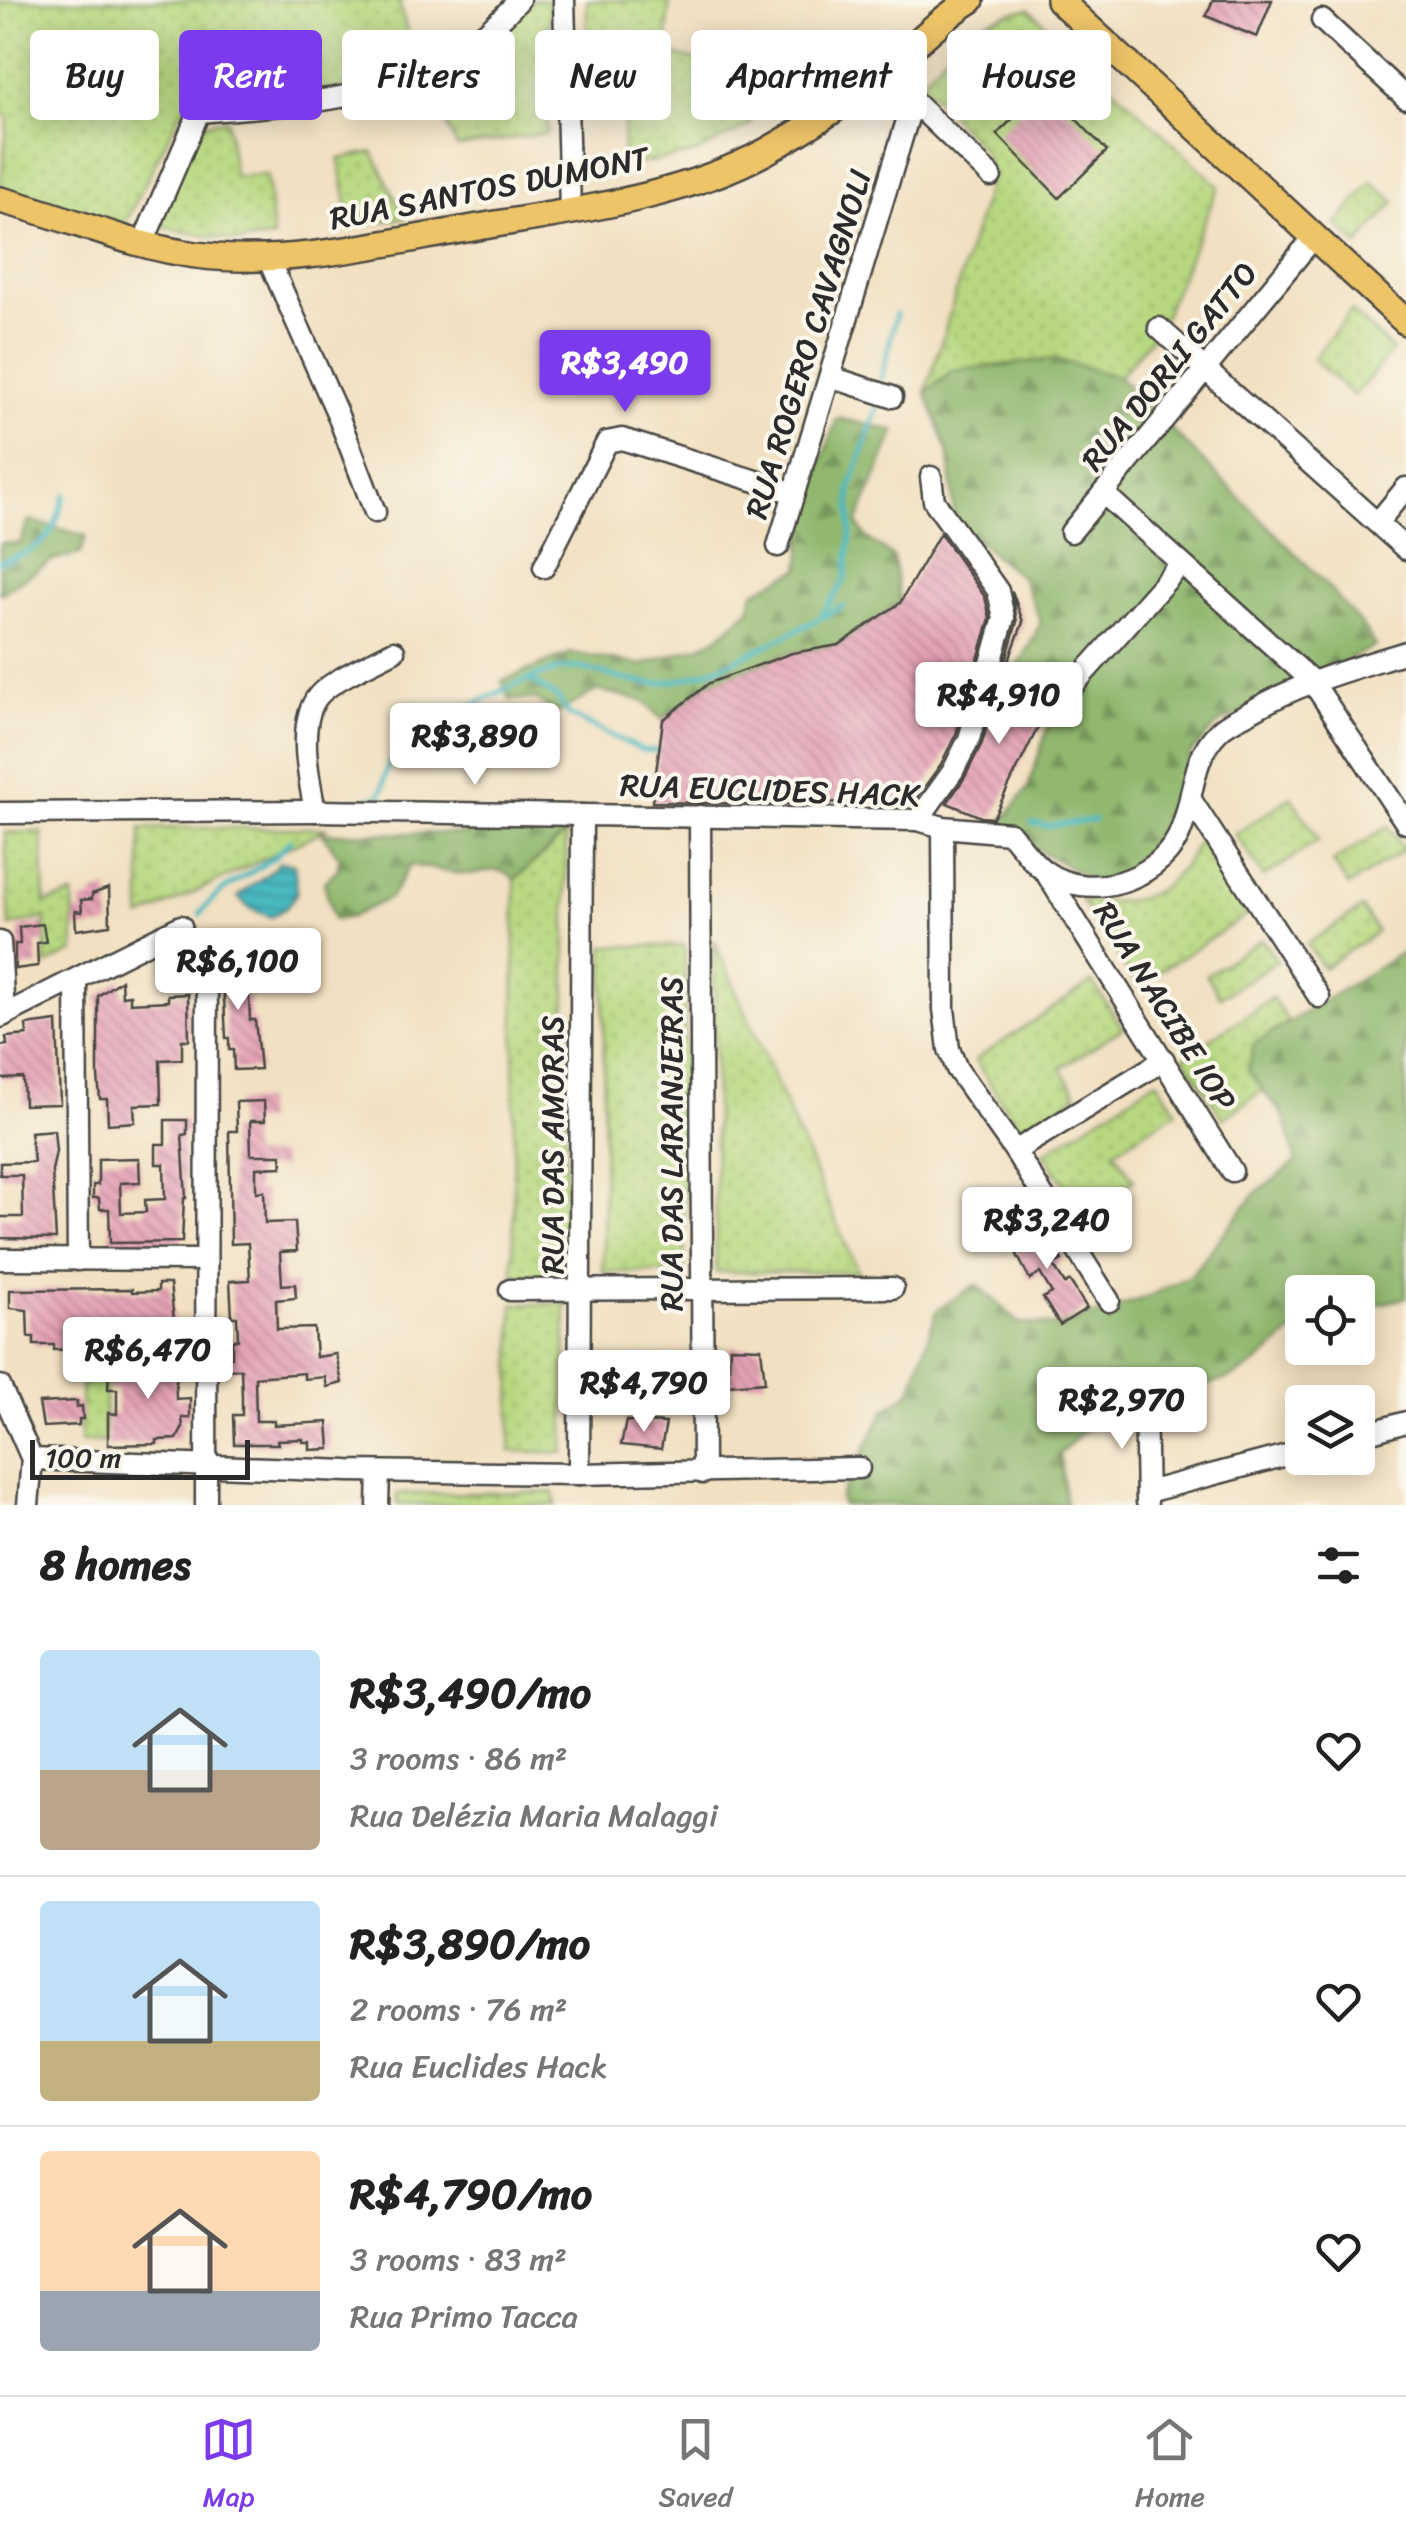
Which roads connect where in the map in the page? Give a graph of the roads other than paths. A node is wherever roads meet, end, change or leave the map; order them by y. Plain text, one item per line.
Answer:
1 (519, 0) edge
2 (564, 0) edge
3 (971, 0) edge
4 (1074, 6) edge
5 (950, 8) edge
6 (1322, 20) dead end
7 (927, 30) edge
8 (1406, 98) edge
9 (927, 114) edge
10 (817, 120) edge
11 (907, 120) edge
12 (991, 176) dead end
13 (0, 200) edge
14 (570, 210) junction
15 (1314, 237) junction
16 (142, 245) junction
17 (268, 258) junction
18 (1406, 322) edge
19 (1160, 328) dead end
20 (1205, 367) junction
21 (831, 376) junction
22 (892, 397) dead end
23 (931, 477) dead end
24 (1406, 488) edge
25 (794, 494) junction
26 (1103, 494) junction
27 (376, 512) dead end
28 (1378, 522) junction
29 (1071, 532) dead end
30 (778, 546) dead end
31 (1406, 549) edge
32 (1181, 564) junction
33 (544, 567) dead end
34 (394, 651) dead end
35 (1406, 652) edge
36 (1312, 681) junction
37 (1068, 691) dead end
38 (1192, 800) junction
39 (315, 811) junction
40 (0, 813) edge
41 (582, 815) junction
42 (700, 816) junction
43 (918, 820) junction
44 (1406, 822) edge
45 (943, 826) junction
46 (1046, 873) junction
47 (180, 926) dead end
48 (0, 942) edge
49 (207, 942) dead end
50 (76, 980) junction
51 (1319, 997) dead end
52 (2, 1016) edge
53 (1164, 1060) junction
54 (1015, 1151) junction
55 (1232, 1171) dead end
56 (0, 1260) edge
57 (78, 1260) junction
58 (206, 1260) junction
59 (893, 1288) dead end
60 (510, 1290) dead end
61 (701, 1290) junction
62 (582, 1291) junction
63 (1109, 1301) dead end
64 (0, 1386) edge
65 (1145, 1399) dead end
66 (15, 1420) junction
67 (1406, 1422) edge
68 (1375, 1431) edge
69 (0, 1438) edge
70 (1285, 1456) edge
71 (32, 1459) junction
72 (207, 1464) junction
73 (858, 1468) dead end
74 (378, 1472) junction
75 (703, 1473) junction
76 (579, 1474) junction
77 (1147, 1498) edge
78 (28, 1505) edge
79 (206, 1505) edge
80 (378, 1505) edge

1 - 16 street
2 - 14 street
3 - 5 main road, RUA SANTOS DUMONT
4 - 15 main road
5 - 7 main road, RUA SANTOS DUMONT
6 - 8 street
9 - 12 street
10 - 14 main road, RUA SANTOS DUMONT
11 - 21 street, RUA ROGERO CAVAGNOLI
13 - 16 main road, RUA SANTOS DUMONT
14 - 17 main road, RUA SANTOS DUMONT
15 - 18 main road
15 - 20 street, RUA DORLI GATTO
16 - 17 main road, RUA SANTOS DUMONT
17 - 27 street
19 - 20 street
20 - 26 street, RUA DORLI GATTO
20 - 28 street
21 - 22 street
21 - 25 street, RUA ROGERO CAVAGNOLI
23 - 43 street
24 - 28 street
25 - 30 street, RUA ROGERO CAVAGNOLI
25 - 33 street
26 - 29 street, RUA DORLI GATTO
26 - 32 street
28 - 31 street
32 - 36 street
32 - 37 street
34 - 39 street
35 - 36 street
36 - 38 street
36 - 44 street
38 - 46 street
38 - 51 street
39 - 40 street, RUA EUCLIDES HACK
39 - 41 street, RUA EUCLIDES HACK
41 - 42 street, RUA EUCLIDES HACK
41 - 62 street, RUA DAS AMORAS
42 - 43 street, RUA EUCLIDES HACK
42 - 61 street, RUA DAS LARANJEIRAS
43 - 45 street, RUA EUCLIDES HACK
45 - 46 street, RUA EUCLIDES HACK
45 - 54 street
46 - 53 street, RUA NACIBE IOP
47 - 50 street
48 - 52 street
49 - 58 street
50 - 52 street
50 - 57 street
53 - 54 street
53 - 55 street, RUA NACIBE IOP
54 - 63 street
56 - 57 street
57 - 58 street
58 - 72 street
59 - 61 street
60 - 62 street
61 - 62 street
61 - 75 street, RUA DAS LARANJEIRAS
62 - 76 street, RUA DAS AMORAS
64 - 66 street
65 - 77 street
66 - 69 street
66 - 71 street
67 - 68 street
70 - 77 street
71 - 72 street
71 - 78 street
72 - 74 street
72 - 79 street
73 - 75 street
74 - 76 street
74 - 80 street
75 - 76 street

